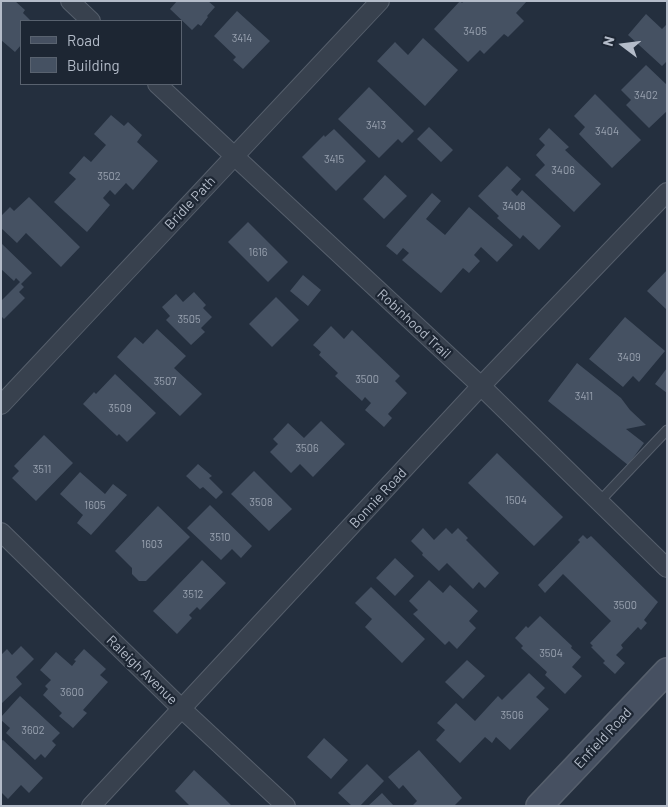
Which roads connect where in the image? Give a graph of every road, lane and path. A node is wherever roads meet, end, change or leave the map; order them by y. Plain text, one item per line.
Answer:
1 (70, 1) edge
2 (380, 1) edge
3 (90, 20) edge
4 (158, 85) edge
5 (234, 156) junction
6 (667, 192) edge
7 (481, 386) junction
8 (1, 404) edge
9 (667, 430) edge
10 (599, 502) junction
11 (1, 532) edge
12 (667, 568) edge
13 (667, 671) edge
14 (182, 709) junction
15 (91, 806) edge
16 (286, 806) edge
17 (539, 806) edge

1 - 3 street
2 - 5 street, Bridle Path
4 - 5 street, Robinhood Trail
5 - 7 street, Robinhood Trail
5 - 8 street, Bridle Path
6 - 7 street, Bonnie Road
7 - 10 street, Robinhood Trail
7 - 14 street, Bonnie Road
9 - 10 lane
10 - 12 street, Robinhood Trail
11 - 14 street, Raleigh Avenue
13 - 17 street, Enfield Road
14 - 15 street, Bonnie Road
14 - 16 street, Raleigh Avenue

